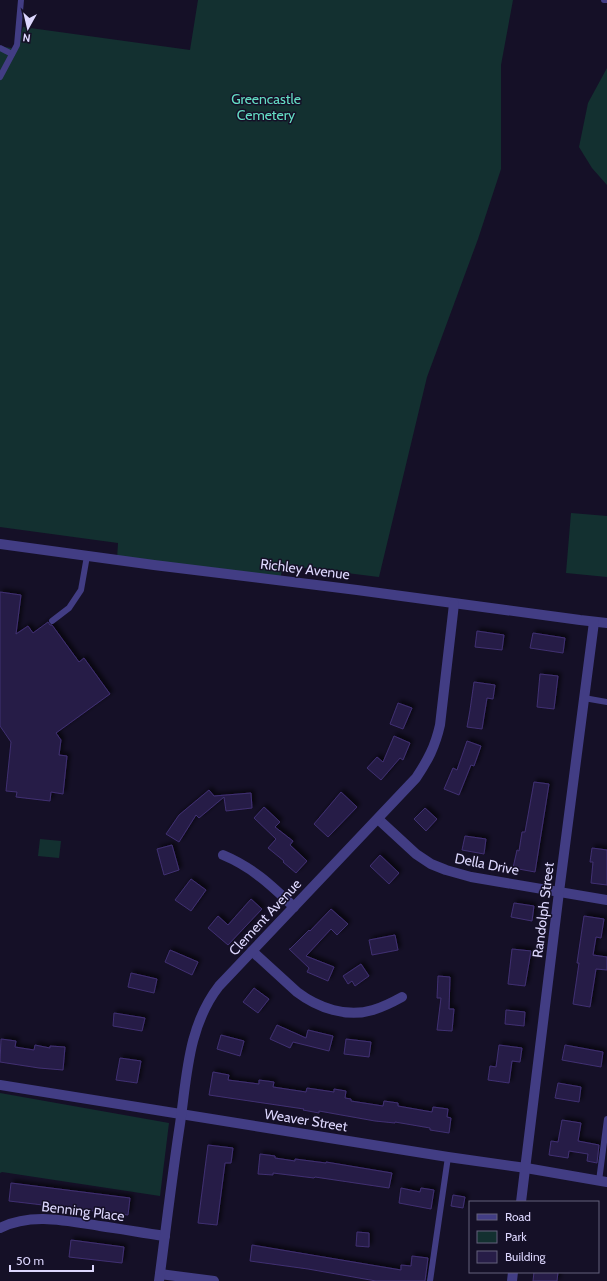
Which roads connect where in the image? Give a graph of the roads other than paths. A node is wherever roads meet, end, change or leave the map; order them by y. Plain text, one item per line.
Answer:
1 (21, 0) edge
2 (604, 0) edge
3 (607, 0) edge
4 (0, 48) edge
5 (12, 54) junction
6 (0, 77) edge
7 (0, 544) edge
8 (87, 556) junction
9 (454, 604) junction
10 (52, 621) dead end
11 (594, 622) junction
12 (607, 623) edge
13 (584, 698) junction
14 (607, 702) edge
15 (378, 819) junction
16 (223, 855) dead end
17 (559, 892) junction
18 (607, 900) edge
19 (294, 907) junction
20 (252, 951) junction
21 (402, 997) dead end
22 (0, 1085) edge
23 (181, 1114) junction
24 (607, 1119) edge
25 (448, 1157) junction
26 (526, 1168) junction
27 (603, 1182) edge
28 (521, 1201) edge
29 (0, 1228) edge
30 (165, 1236) junction
31 (160, 1278) edge
32 (214, 1281) edge
33 (430, 1281) edge

1 - 5 lane
2 - 3 lane
4 - 5 lane
5 - 6 lane
7 - 8 street, Richley Avenue
8 - 9 street, Richley Avenue
8 - 10 lane
9 - 11 street, Richley Avenue
9 - 15 street, Clement Avenue
11 - 12 street, Richley Avenue
11 - 13 street, Randolph Street
13 - 14 lane
13 - 17 street, Randolph Street
15 - 17 street, Della Drive
15 - 19 street, Clement Avenue
16 - 19 street
17 - 18 street, Della Drive
17 - 26 street, Randolph Street
19 - 20 street, Clement Avenue
20 - 21 street
20 - 23 street, Clement Avenue
22 - 23 street, Weaver Street
23 - 25 street, Weaver Street
23 - 30 street, Clement Avenue
24 - 27 lane
25 - 26 street, Weaver Street
25 - 33 lane
26 - 27 street, Weaver Street
26 - 28 street, Randolph Street
29 - 30 street, Benning Place
30 - 31 street, Clement Avenue
31 - 32 street

